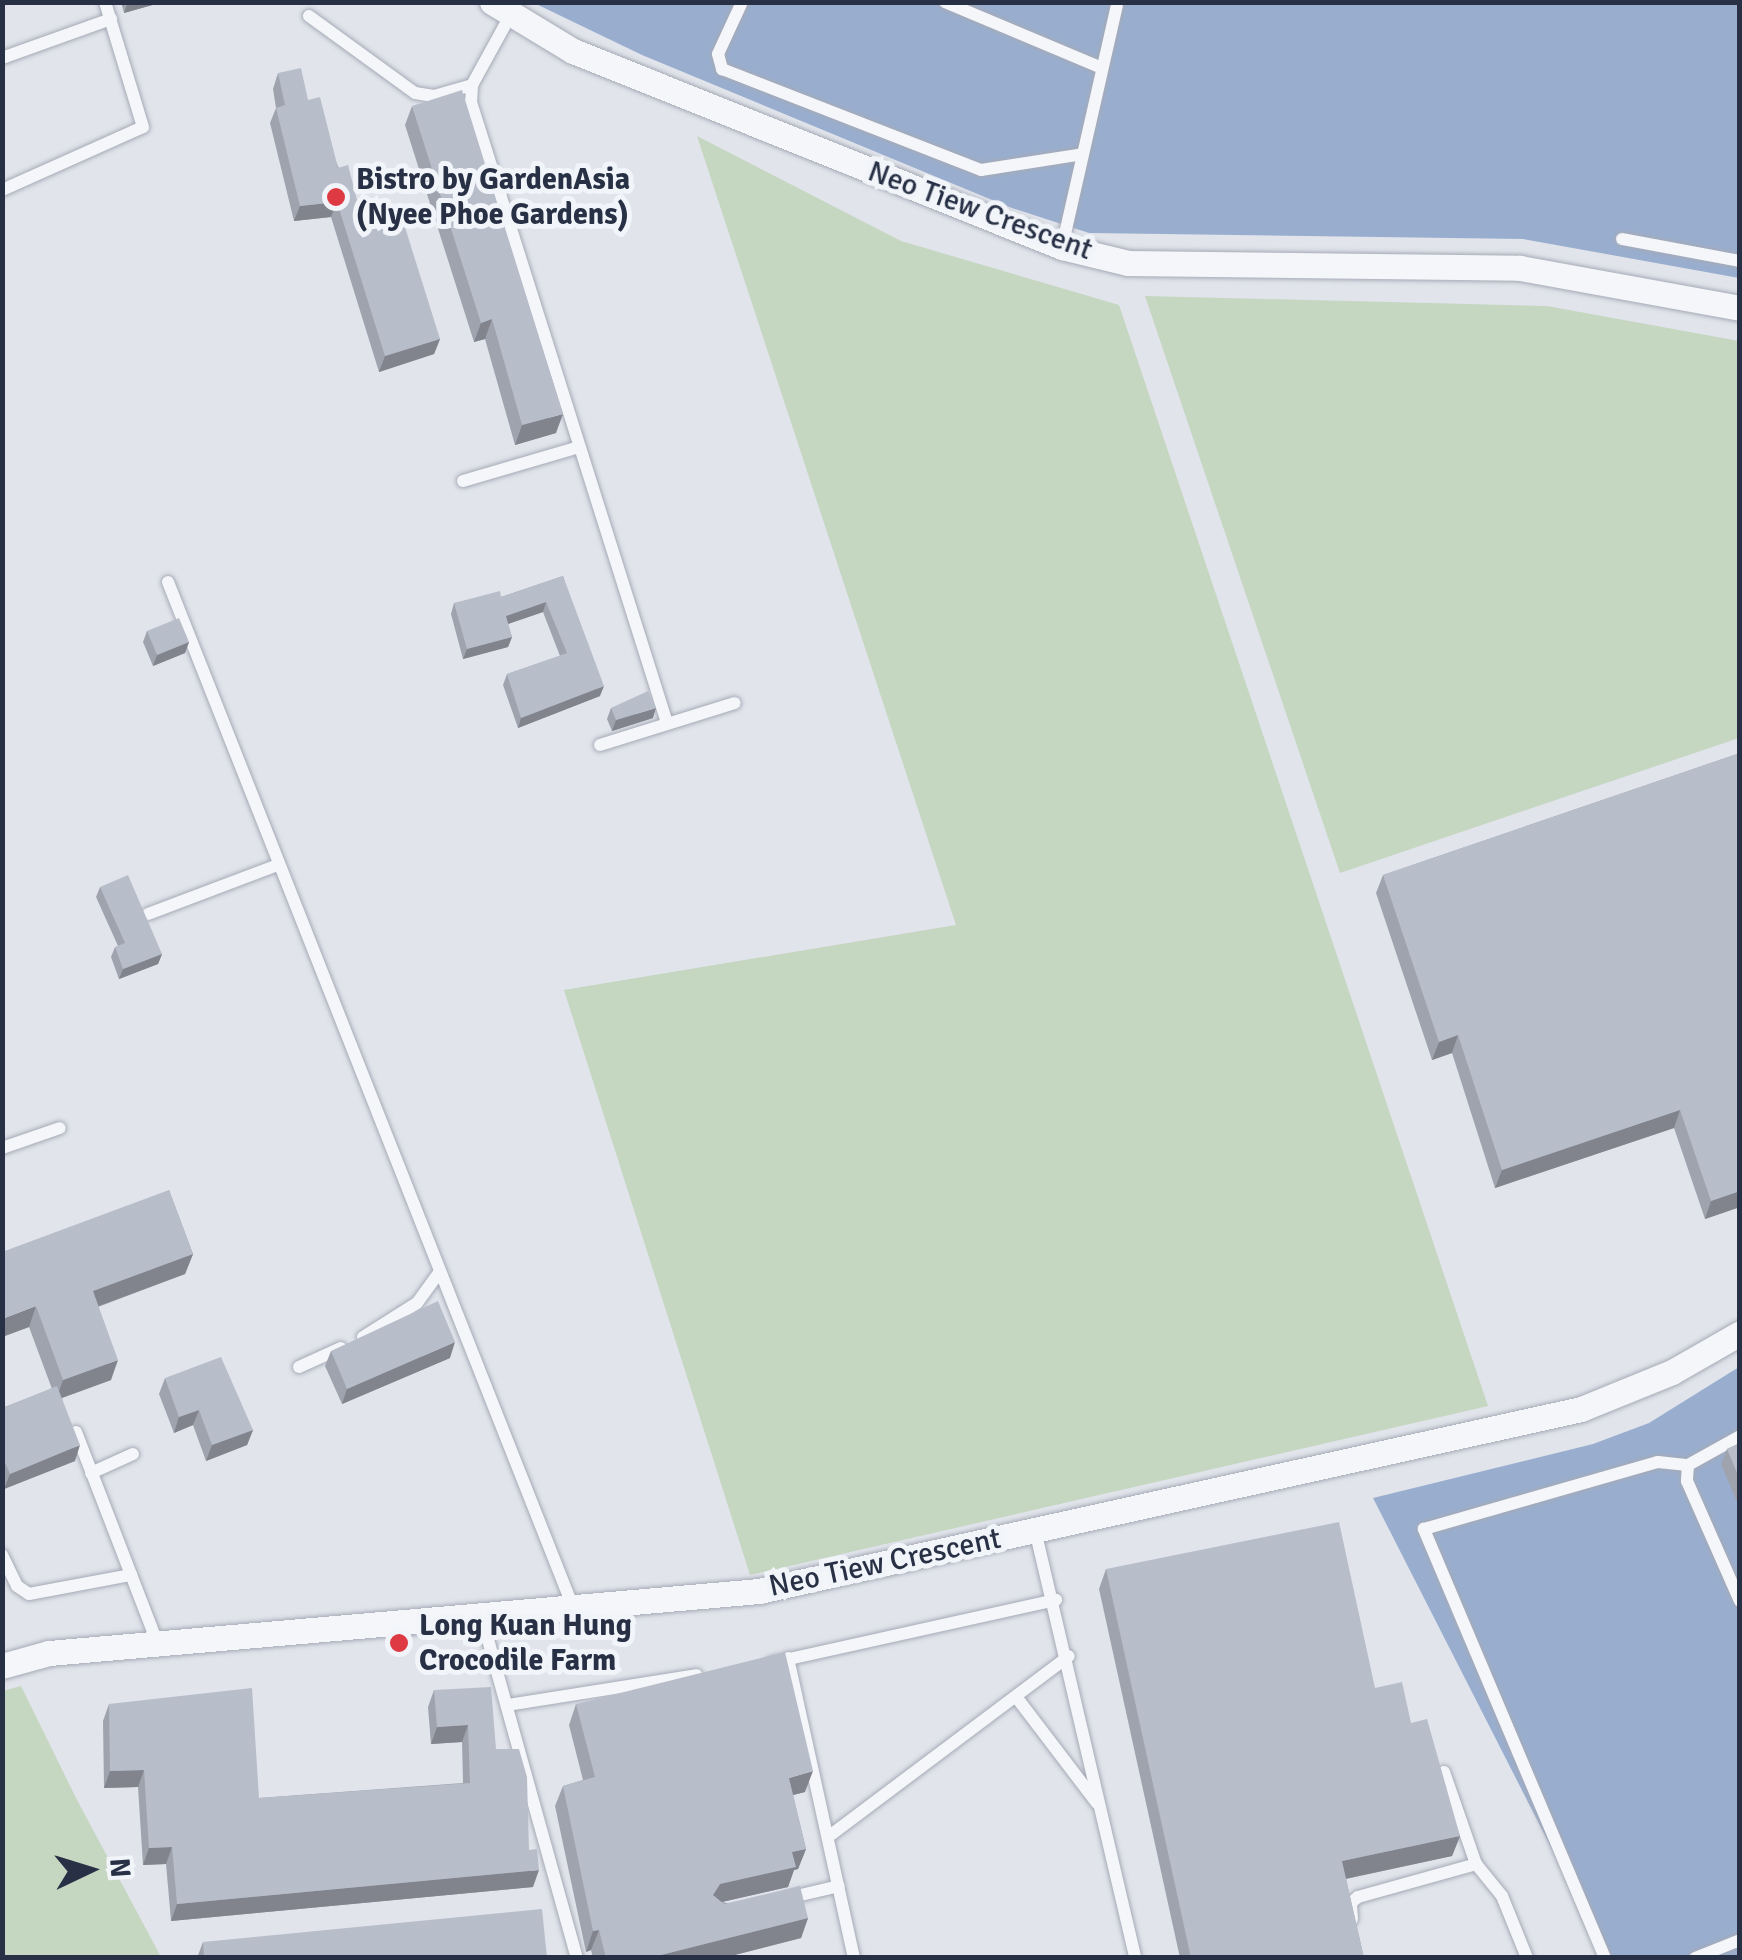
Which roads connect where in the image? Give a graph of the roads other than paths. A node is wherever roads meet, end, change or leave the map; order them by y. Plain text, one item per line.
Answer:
1 (105, 2) edge
2 (742, 2) edge
3 (945, 2) edge
4 (1116, 6) dead end
5 (501, 9) edge
6 (310, 16) dead end
7 (111, 19) junction
8 (2, 58) edge
9 (1102, 68) junction
10 (472, 85) junction
11 (1082, 154) junction
12 (2, 190) edge
13 (1622, 239) dead end
14 (1062, 248) junction
15 (1740, 261) edge
16 (1740, 308) edge
17 (579, 446) junction
18 (464, 481) dead end
19 (168, 582) dead end
20 (734, 703) dead end
21 (667, 723) junction
22 (600, 745) dead end
23 (278, 865) junction
24 (148, 914) edge
25 (60, 1128) dead end
26 (2, 1148) edge
27 (440, 1272) junction
28 (1740, 1333) edge
29 (299, 1367) dead end
30 (76, 1432) edge
31 (1740, 1436) edge
32 (133, 1454) dead end
33 (1688, 1465) junction
34 (91, 1472) junction
35 (1036, 1530) junction
36 (2, 1555) edge
37 (131, 1575) junction
38 (1056, 1600) junction
39 (1740, 1600) edge
40 (575, 1610) junction
41 (482, 1618) junction
42 (158, 1644) junction
43 (1068, 1656) junction
44 (788, 1658) junction
45 (2, 1666) edge
46 (744, 1668) edge
47 (705, 1674) edge
48 (1016, 1698) junction
49 (508, 1705) junction
50 (1444, 1772) edge
51 (1102, 1809) junction
52 (828, 1837) junction
53 (1476, 1864) junction
54 (839, 1886) junction
55 (768, 1902) edge
56 (1357, 1940) edge
57 (1740, 1940) edge
58 (577, 1958) edge
59 (854, 1958) edge
60 (1135, 1958) edge
61 (1528, 1958) edge
62 (1605, 1958) edge
63 (1696, 1958) edge

1 - 7 lane
2 - 11 lane
3 - 9 lane
4 - 9 lane
5 - 10 lane
5 - 14 street, Neo Tiew Crescent
6 - 10 lane
7 - 8 lane
7 - 12 lane
9 - 11 lane
10 - 17 lane
11 - 14 lane
13 - 15 lane
14 - 16 street, Neo Tiew Crescent
17 - 18 lane
17 - 21 lane
19 - 23 lane
20 - 21 lane
21 - 22 lane
23 - 24 lane
23 - 27 lane
25 - 26 lane
27 - 29 lane
27 - 40 lane
28 - 35 street, Neo Tiew Crescent
30 - 34 lane
31 - 33 lane
32 - 34 lane
33 - 39 lane
33 - 62 lane
34 - 37 lane
35 - 38 lane
35 - 40 street, Neo Tiew Crescent
36 - 37 lane
37 - 42 lane
38 - 43 lane
38 - 44 lane
40 - 41 street, Neo Tiew Crescent
41 - 42 street, Neo Tiew Crescent
41 - 49 lane
42 - 45 street, Neo Tiew Crescent
43 - 48 lane
43 - 51 lane
44 - 46 lane
44 - 52 lane
47 - 49 lane
48 - 51 lane
48 - 52 lane
49 - 58 lane
50 - 53 lane
51 - 60 lane
52 - 54 lane
53 - 56 lane
53 - 61 lane
54 - 55 lane
54 - 59 lane
57 - 63 lane

